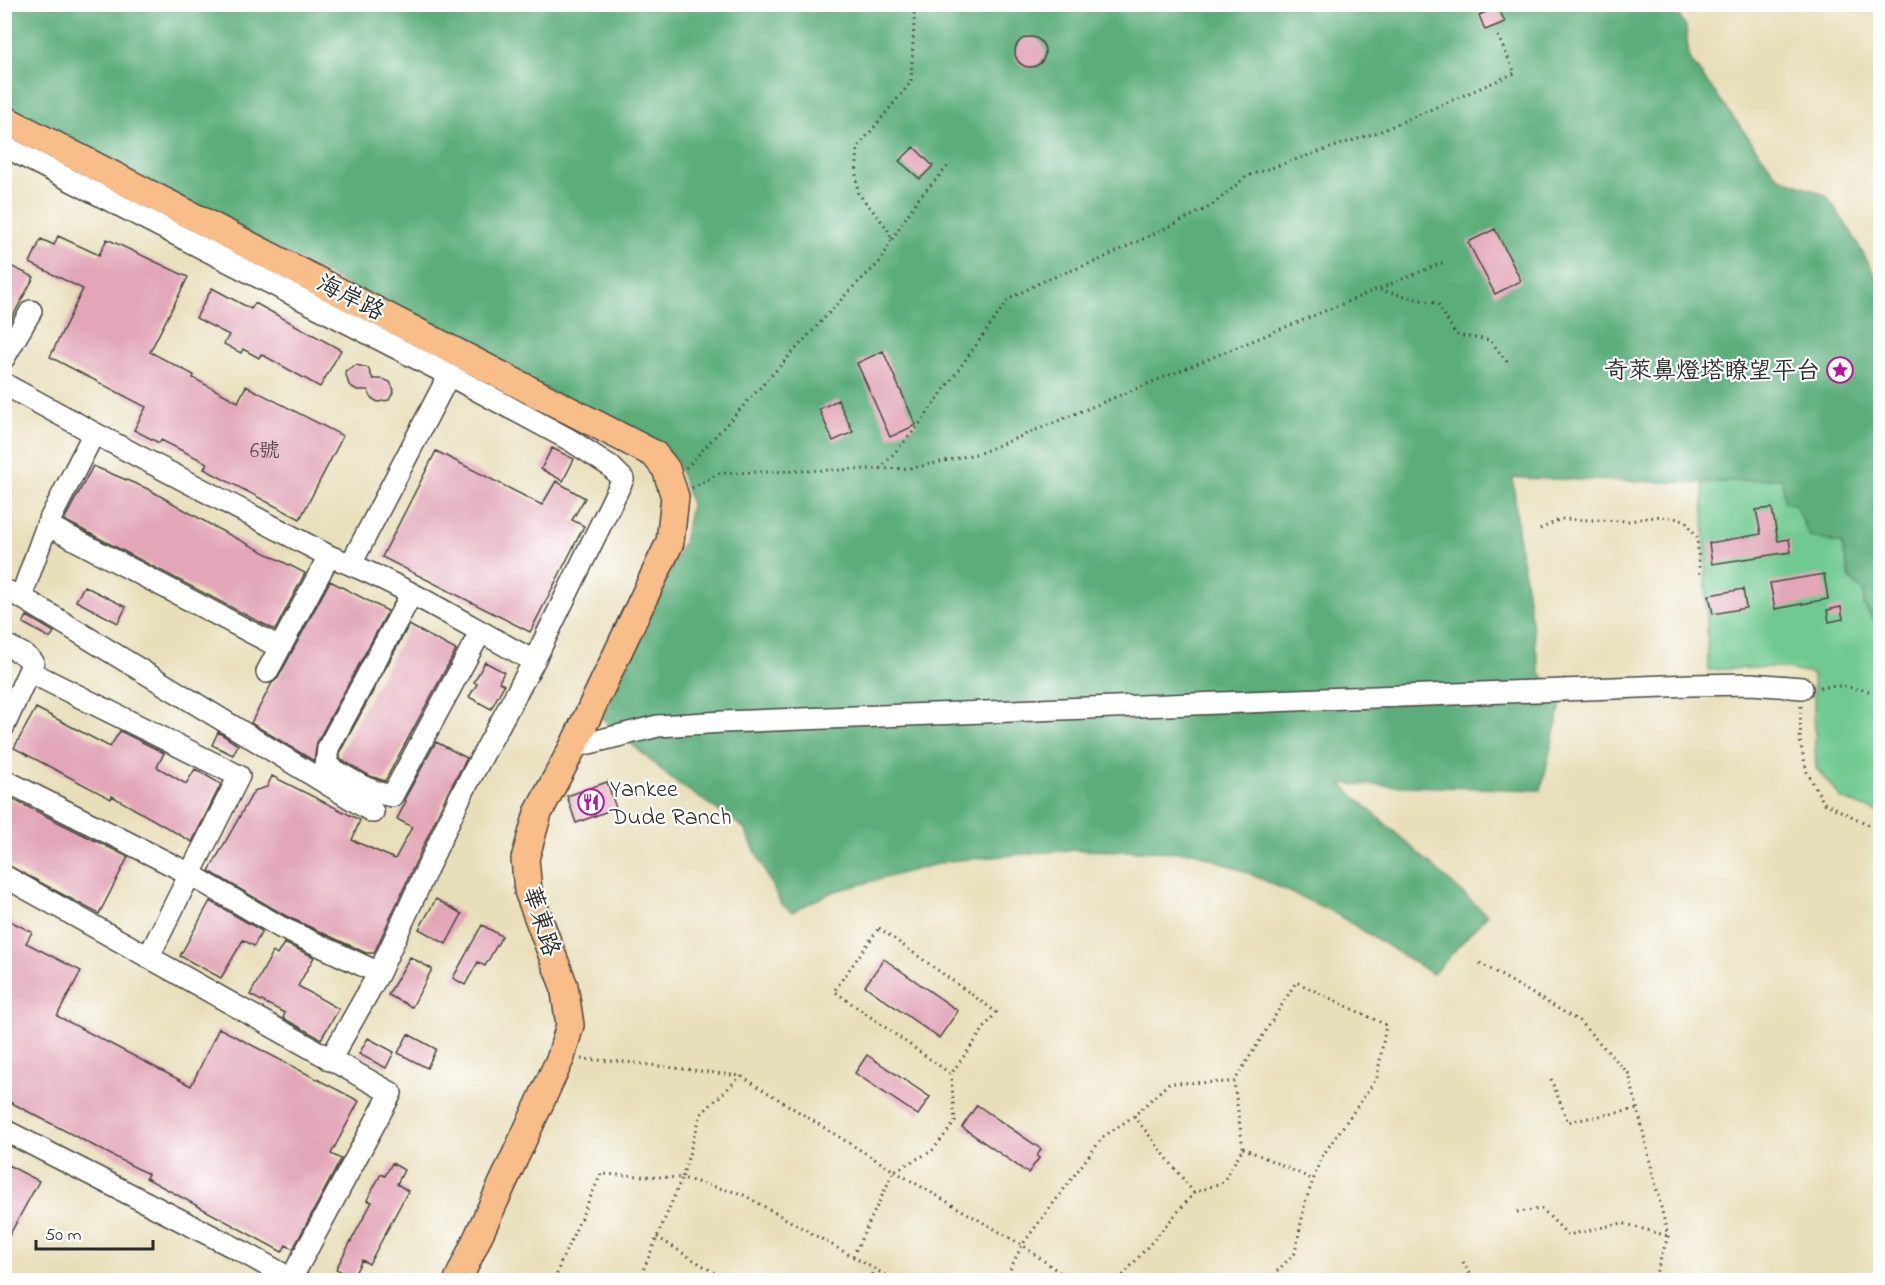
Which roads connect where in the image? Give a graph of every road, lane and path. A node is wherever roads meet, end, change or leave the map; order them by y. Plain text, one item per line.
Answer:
1 (915, 4) edge
2 (1498, 36) dead end
3 (4, 119) edge
4 (4, 146) edge
5 (950, 165) dead end
6 (892, 239) junction
7 (1444, 262) dead end
8 (1378, 289) junction
9 (31, 311) dead end
10 (4, 358) edge
11 (1508, 363) dead end
12 (449, 375) junction
13 (4, 384) edge
14 (94, 433) junction
15 (880, 469) junction
16 (675, 497) junction
17 (47, 525) junction
18 (1540, 529) dead end
19 (329, 556) junction
20 (351, 564) junction
21 (1700, 578) dead end
22 (13, 593) edge
23 (411, 595) junction
24 (480, 633) junction
25 (4, 644) edge
26 (279, 648) junction
27 (534, 661) junction
28 (30, 672) junction
29 (267, 672) dead end
30 (1802, 688) junction
31 (1881, 693) edge
32 (4, 726) edge
33 (573, 747) junction
34 (4, 780) edge
35 (373, 812) dead end
36 (1881, 830) edge
37 (188, 873) junction
38 (4, 876) edge
39 (149, 956) junction
40 (1480, 963) dead end
41 (380, 973) junction
42 (561, 1057) junction
43 (330, 1060) junction
44 (951, 1074) junction
45 (741, 1076) junction
46 (1551, 1079) dead end
47 (1234, 1082) junction
48 (1638, 1109) junction
49 (1134, 1116) junction
50 (4, 1130) edge
51 (1243, 1148) junction
52 (894, 1171) junction
53 (682, 1178) junction
54 (1313, 1180) junction
55 (1194, 1193) junction
56 (1517, 1212) dead end
57 (1668, 1236) junction
58 (657, 1238) junction
59 (1022, 1245) junction
60 (852, 1257) junction
61 (1463, 1262) dead end
62 (875, 1270) junction
63 (458, 1281) edge
64 (555, 1281) edge
65 (639, 1281) edge
66 (726, 1281) edge
67 (870, 1281) edge
68 (894, 1281) edge
69 (1005, 1281) edge
70 (1071, 1281) edge
71 (1119, 1281) edge
72 (1268, 1281) edge
73 (1474, 1281) edge
74 (1654, 1281) edge

1 - 6 path
2 - 15 path
3 - 16 main road, 海岸路
4 - 12 street
5 - 6 path
6 - 16 path
7 - 8 path
8 - 11 path
8 - 15 path
9 - 10 street
12 - 20 street
12 - 27 street
13 - 14 street
14 - 17 street
14 - 19 street
15 - 16 path
16 - 33 main road, 華東路
17 - 22 street
17 - 26 street
18 - 21 path
19 - 20 street
19 - 26 street
20 - 23 street
22 - 35 street
23 - 24 street
23 - 24 street
24 - 27 street
25 - 28 street
26 - 29 street
27 - 41 street
28 - 32 street
28 - 37 street
30 - 31 path
30 - 33 street
30 - 36 path
33 - 42 main road, 華東路
34 - 37 street
37 - 39 street
37 - 41 street
38 - 39 street
39 - 43 street
40 - 48 path
41 - 43 street
42 - 45 path
42 - 63 main road, 華東路
43 - 50 street
44 - 44 path
44 - 52 path
45 - 52 path
45 - 53 path
46 - 48 path
47 - 49 path
47 - 51 path
47 - 54 path
48 - 57 path
49 - 55 path
49 - 59 path
51 - 54 path
51 - 55 path
52 - 59 path
52 - 60 path
53 - 58 path
53 - 60 path
53 - 64 path
54 - 72 path
55 - 71 path
56 - 57 path
57 - 74 path
58 - 65 path
58 - 66 path
59 - 69 path
59 - 70 path
60 - 62 path
61 - 73 path
62 - 67 path
62 - 68 path

